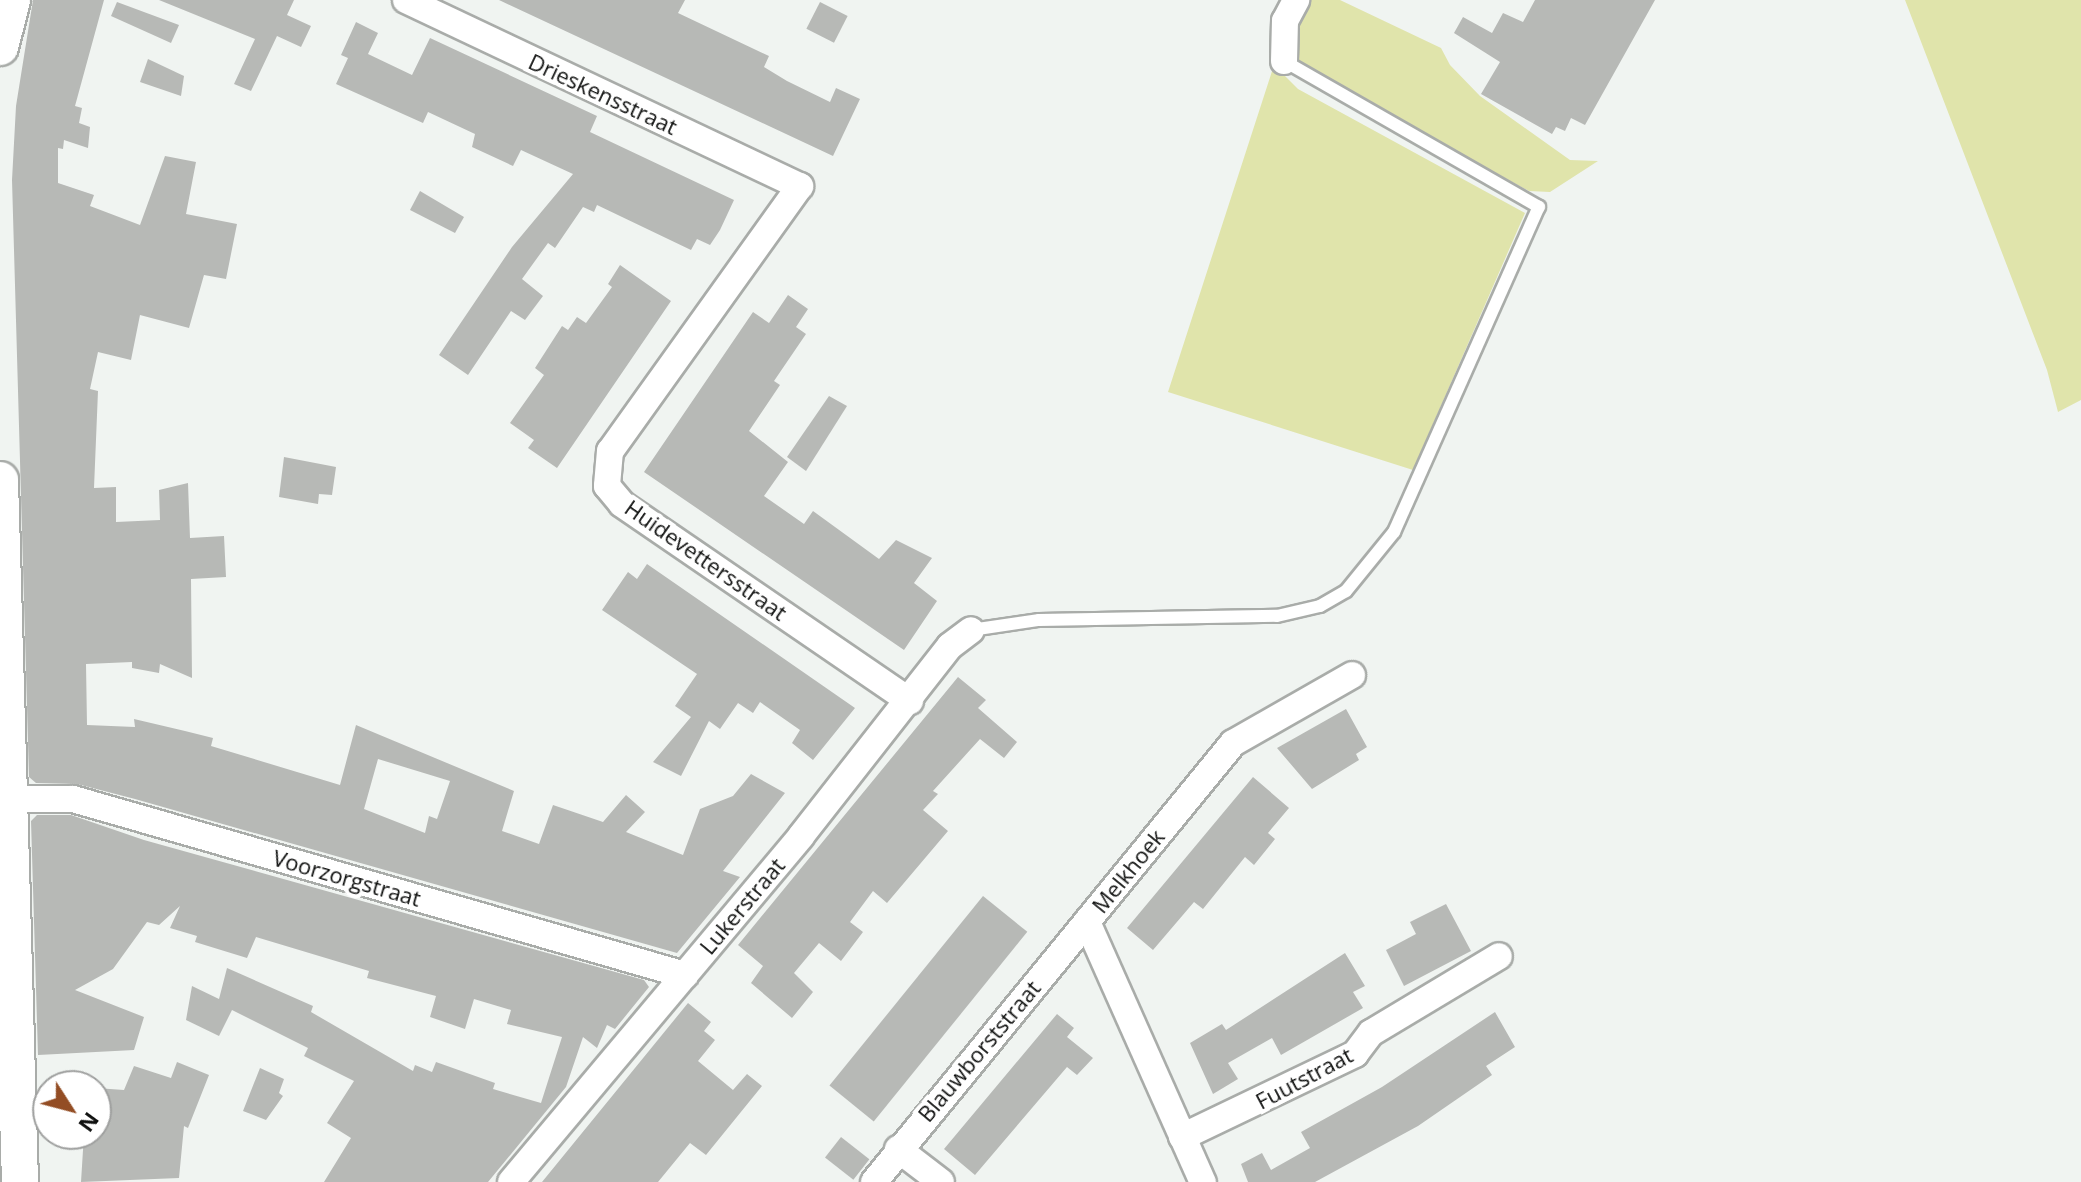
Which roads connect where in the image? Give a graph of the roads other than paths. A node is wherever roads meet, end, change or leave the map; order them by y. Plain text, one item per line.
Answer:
1 (12, 0) edge
2 (406, 0) edge
3 (1296, 0) edge
4 (0, 47) edge
5 (1284, 61) joint
6 (800, 186) joint
7 (0, 480) edge
8 (971, 630) joint
9 (2, 650) edge
10 (1352, 675) dead end
11 (910, 701) junction
12 (3, 702) edge
13 (6, 799) junction
14 (1087, 922) junction
15 (1499, 956) dead end
16 (685, 975) junction
17 (9, 1113) edge
18 (1182, 1137) junction
19 (898, 1149) junction
20 (20, 1182) edge
21 (511, 1182) edge
22 (874, 1182) edge
23 (941, 1182) edge
24 (1203, 1182) edge

1 - 4 street
2 - 6 street, Drieskensstraat
3 - 5 street
5 - 8 lane
6 - 11 street, Huidevettersstraat
7 - 9 street
8 - 11 street, Lukerstraat
9 - 12 street
10 - 14 street, Melkhoek
11 - 16 street, Lukerstraat
12 - 13 street
13 - 16 street, Voorzorgstraat
13 - 17 street
14 - 18 street, Melkhoek
14 - 19 street, Blauwborststraat
15 - 18 street, Fuutstraat
16 - 21 street, Lukerstraat
17 - 20 street
18 - 24 street, Melkhoek
19 - 22 street, Blauwborststraat
19 - 23 street

